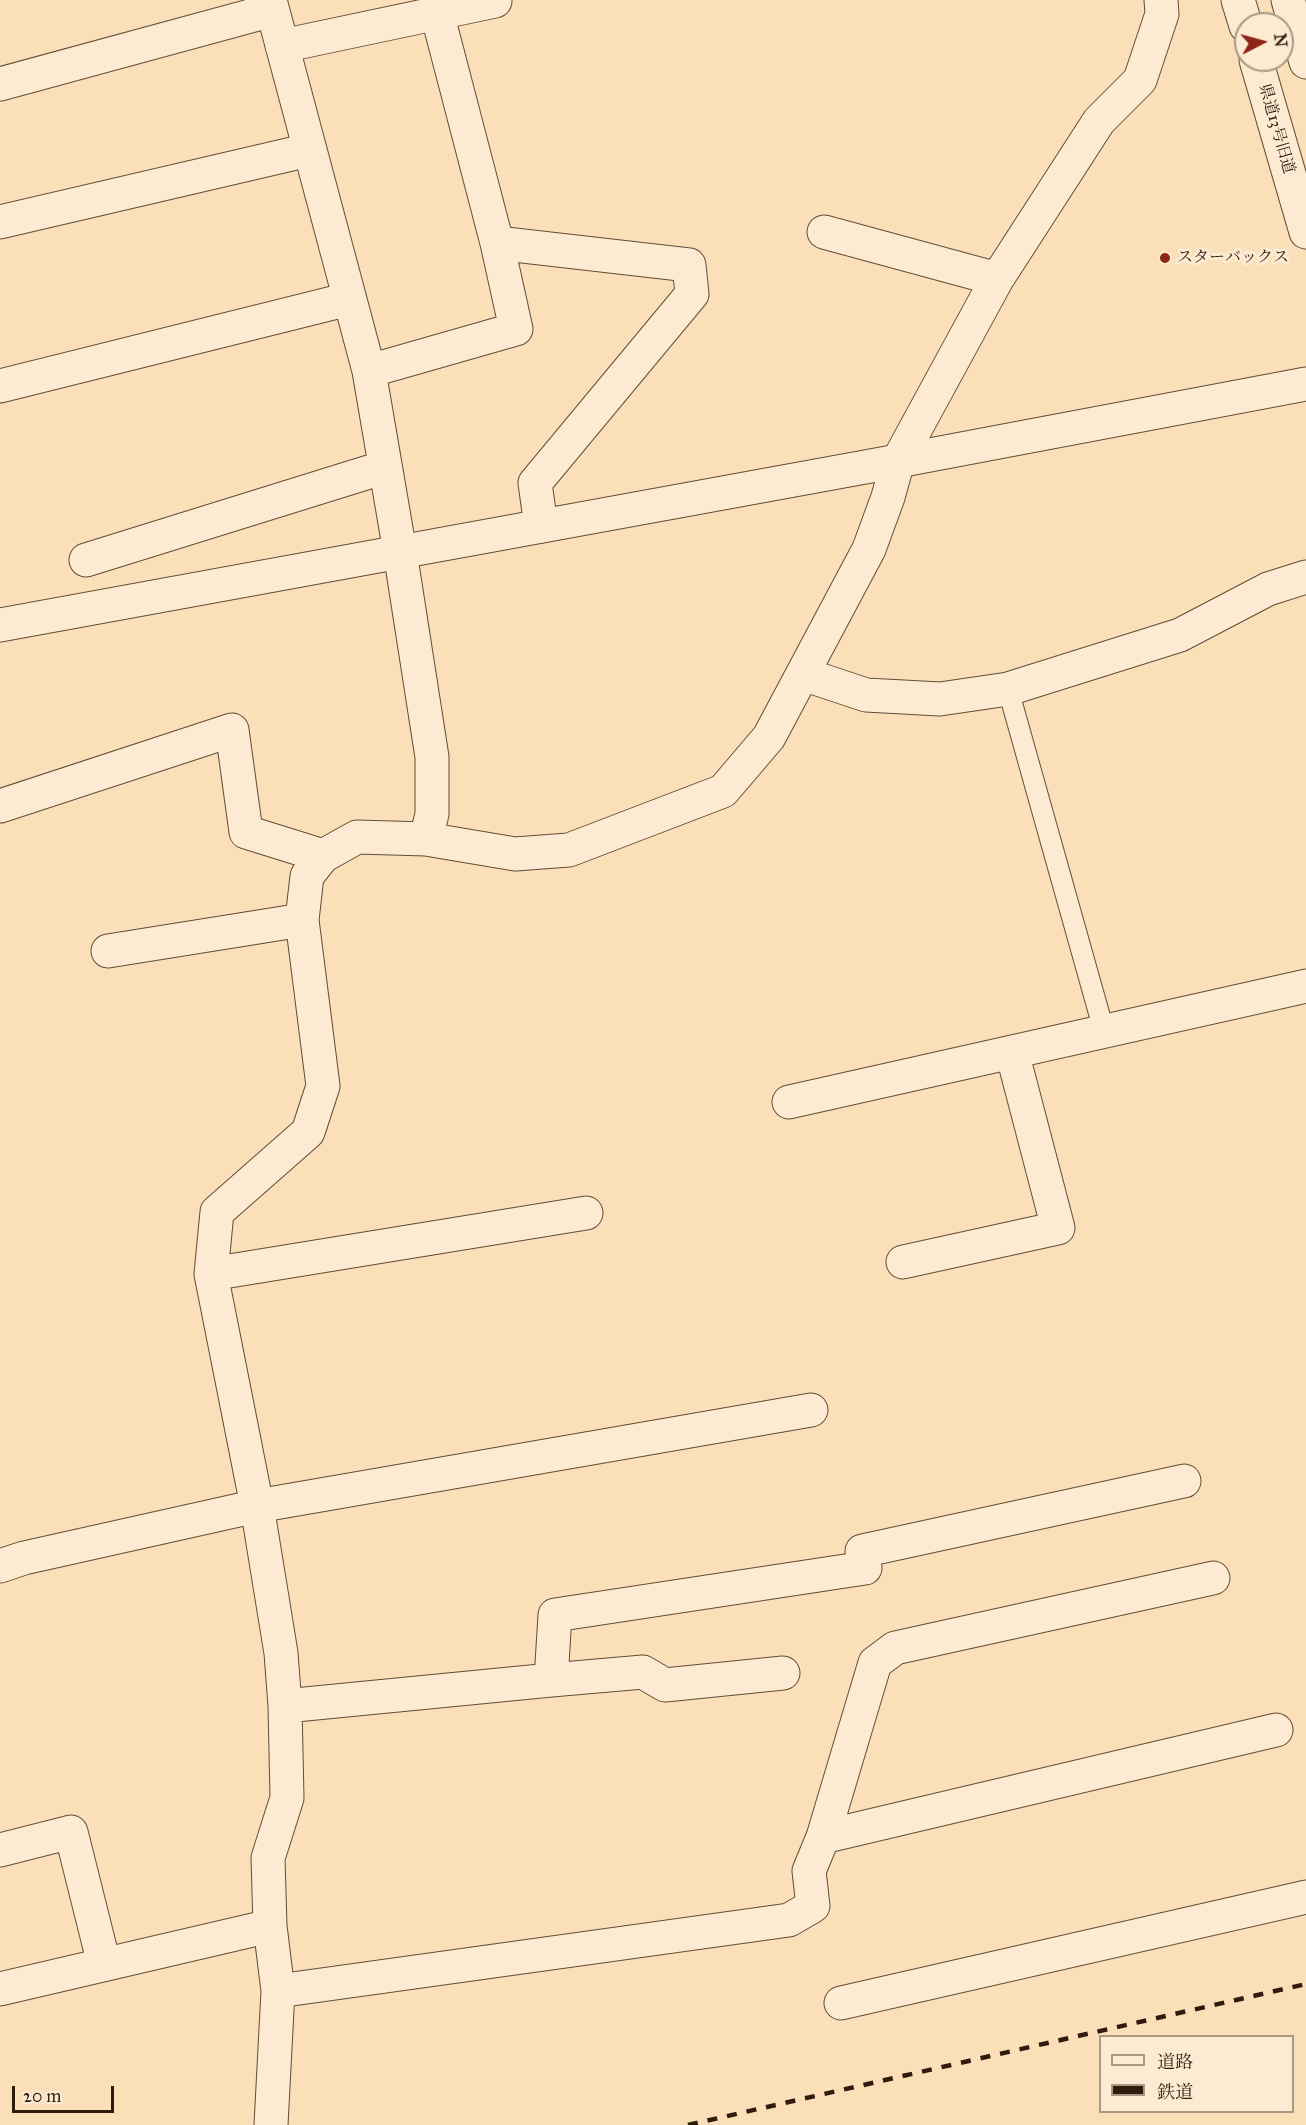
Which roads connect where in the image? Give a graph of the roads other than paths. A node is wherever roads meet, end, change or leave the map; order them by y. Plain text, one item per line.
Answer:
1 (1161, 0) edge
2 (1288, 0) edge
3 (495, 1) edge
4 (271, 5) edge
5 (437, 13) junction
6 (282, 46) junction
7 (1306, 62) edge
8 (1259, 72) edge
9 (0, 84) edge
10 (309, 150) junction
11 (0, 222) edge
12 (824, 232) dead end
13 (1306, 232) edge
14 (497, 243) junction
15 (997, 279) junction
16 (350, 299) junction
17 (369, 371) junction
18 (1306, 384) edge
19 (0, 386) edge
20 (898, 461) junction
21 (385, 467) junction
22 (541, 526) junction
23 (400, 552) junction
24 (86, 560) dead end
25 (1306, 576) edge
26 (0, 625) edge
27 (803, 674) junction
28 (1008, 690) junction
29 (0, 806) edge
30 (426, 839) junction
31 (323, 856) junction
32 (302, 920) junction
33 (108, 951) dead end
34 (1306, 986) edge
35 (1104, 1031) junction
36 (1012, 1052) junction
37 (789, 1102) dead end
38 (586, 1213) dead end
39 (903, 1262) dead end
40 (211, 1274) junction
41 (811, 1410) dead end
42 (1184, 1481) dead end
43 (257, 1506) junction
44 (0, 1566) edge
45 (1213, 1578) dead end
46 (783, 1673) dead end
47 (551, 1680) junction
48 (285, 1706) junction
49 (1276, 1730) dead end
50 (823, 1837) junction
51 (0, 1850) edge
52 (1306, 1897) edge
53 (270, 1926) junction
54 (104, 1964) junction
55 (0, 1989) edge
56 (278, 1991) junction
57 (841, 2003) dead end
58 (271, 2125) edge

1 - 15 street
2 - 7 street
3 - 5 street
4 - 6 street
4 - 9 street
5 - 6 street
5 - 14 street
6 - 10 street
8 - 13 street, 県道13号旧道
10 - 11 street
10 - 16 street
12 - 15 street
14 - 17 street
14 - 22 street
15 - 20 street
16 - 17 street
16 - 19 street
17 - 21 street
18 - 20 street
20 - 22 street
20 - 27 street
21 - 23 street
21 - 24 street
22 - 23 street
23 - 26 street
23 - 30 street
25 - 28 street
27 - 28 street
27 - 30 street
28 - 35 lane
29 - 31 street
30 - 31 street
31 - 32 street
32 - 33 street
32 - 40 street
34 - 35 street
35 - 36 street
36 - 37 street
36 - 39 street
38 - 40 street
40 - 43 street
41 - 43 street
42 - 47 street
43 - 44 street
43 - 48 street
45 - 50 street
46 - 47 street
47 - 48 street
48 - 53 street
49 - 50 street
50 - 56 street
51 - 54 street
52 - 57 street
53 - 54 street
53 - 56 street
54 - 55 street
56 - 58 street

